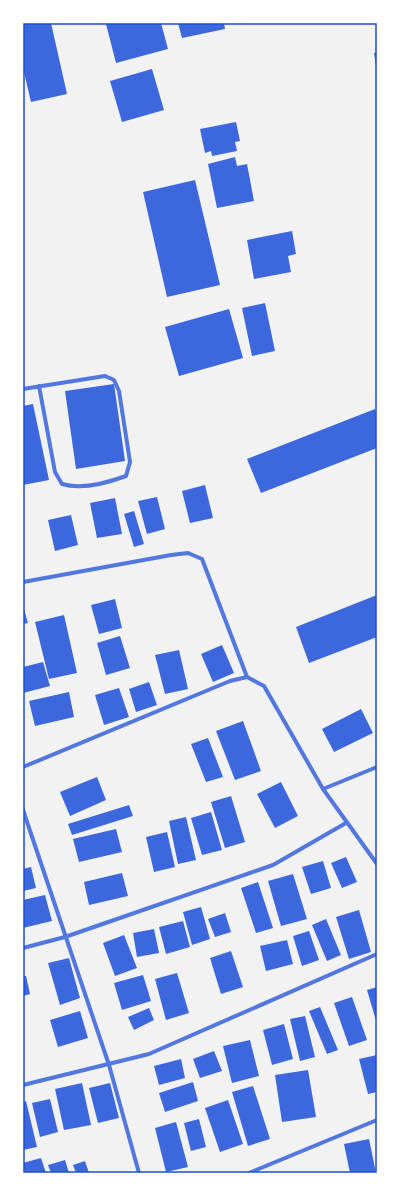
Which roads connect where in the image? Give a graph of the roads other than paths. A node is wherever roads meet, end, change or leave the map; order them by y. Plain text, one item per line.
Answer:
1 (40, 386) junction
2 (23, 389) edge
3 (23, 582) edge
4 (247, 677) junction
5 (23, 767) edge
6 (377, 767) edge
7 (323, 789) junction
8 (23, 810) edge
9 (346, 823) junction
10 (377, 864) edge
11 (65, 937) junction
12 (23, 948) edge
13 (377, 954) edge
14 (109, 1065) junction
15 (23, 1085) edge
16 (377, 1120) edge
17 (139, 1173) edge
18 (249, 1173) edge

1 - 1 street
1 - 2 street
3 - 4 street
4 - 5 street
4 - 7 street
6 - 7 street
7 - 9 street
8 - 11 street
9 - 10 street
9 - 11 street
11 - 12 street
11 - 14 street
13 - 14 street
14 - 15 street
14 - 17 street
16 - 18 street

